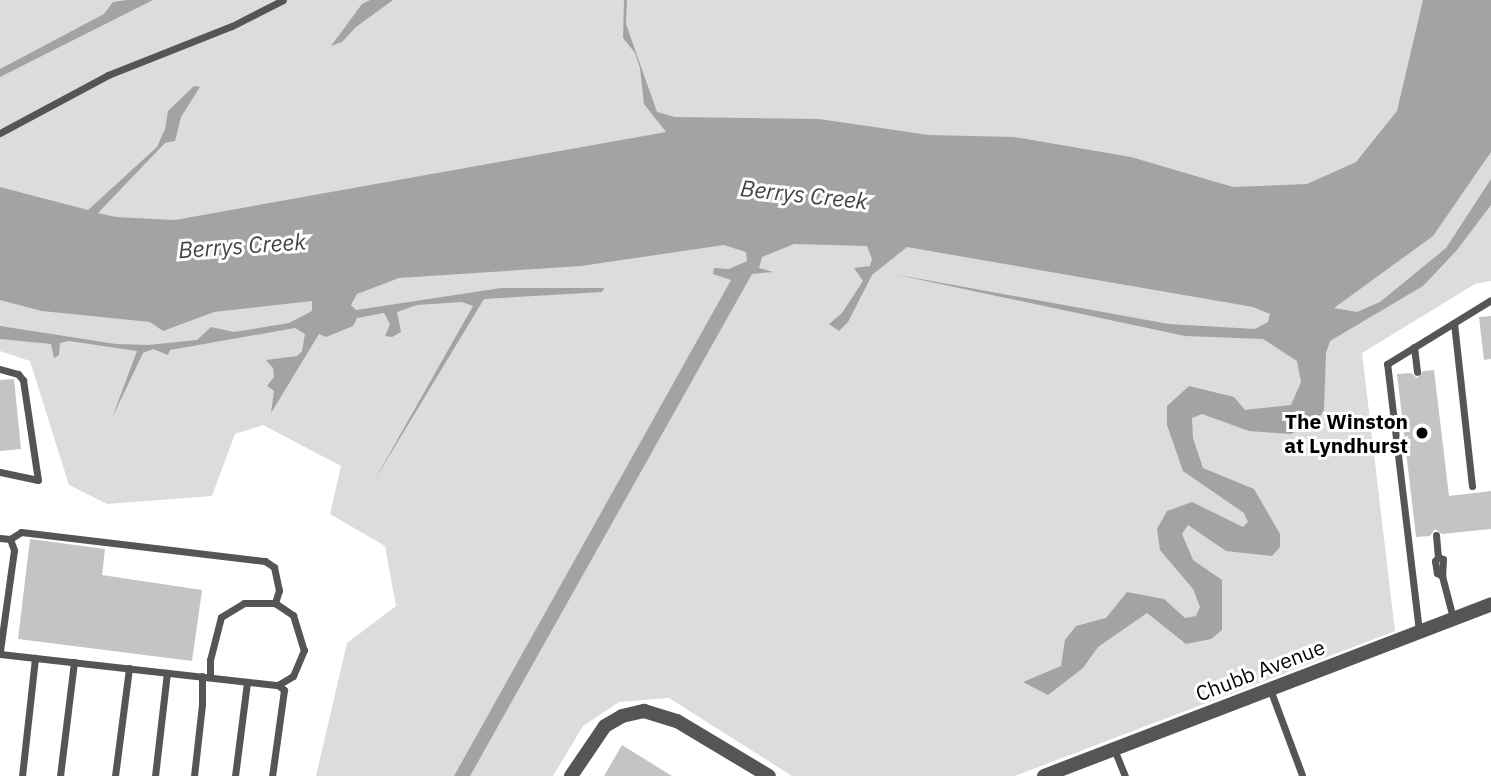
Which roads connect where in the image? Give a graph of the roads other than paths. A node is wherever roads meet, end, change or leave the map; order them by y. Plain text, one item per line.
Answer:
1 (283, 0) edge
2 (0, 133) edge
3 (1491, 300) edge
4 (1454, 323) junction
5 (1414, 347) junction
6 (0, 369) edge
7 (1418, 372) dead end
8 (0, 472) edge
9 (1472, 486) dead end
10 (1436, 535) dead end
11 (0, 538) edge
12 (10, 539) junction
13 (0, 576) edge
14 (10, 577) junction
15 (275, 603) junction
16 (1491, 604) edge
17 (2, 615) edge
18 (1454, 618) junction
19 (1420, 632) junction
20 (0, 652) edge
21 (35, 658) junction
22 (74, 662) junction
23 (130, 668) junction
24 (167, 673) junction
25 (206, 677) junction
26 (247, 682) junction
27 (278, 685) junction
28 (1270, 689) junction
29 (1114, 749) junction
30 (1302, 775) edge
31 (22, 776) edge
32 (61, 776) edge
33 (115, 776) edge
34 (155, 776) edge
35 (194, 776) edge
36 (235, 776) edge
37 (272, 776) edge
38 (571, 776) edge
39 (769, 776) edge
40 (1044, 776) edge
41 (1125, 776) edge

1 - 2 lane
3 - 4 lane
4 - 5 lane
4 - 9 lane
5 - 7 lane
5 - 19 lane
6 - 8 lane
10 - 18 lane
11 - 12 lane
12 - 14 lane
12 - 15 lane
13 - 14 lane
14 - 17 lane
15 - 25 lane
15 - 27 lane
16 - 18 street, Chubb Avenue
17 - 20 lane
18 - 19 street, Chubb Avenue
19 - 28 street, Chubb Avenue
20 - 21 lane
21 - 22 lane
21 - 31 lane
22 - 23 lane
22 - 32 lane
23 - 24 lane
23 - 33 lane
24 - 25 lane
24 - 34 lane
25 - 26 lane
25 - 35 lane
26 - 27 lane
26 - 36 lane
27 - 37 lane
28 - 29 street, Chubb Avenue
28 - 30 lane
29 - 40 street, Chubb Avenue
29 - 41 lane
38 - 39 street

